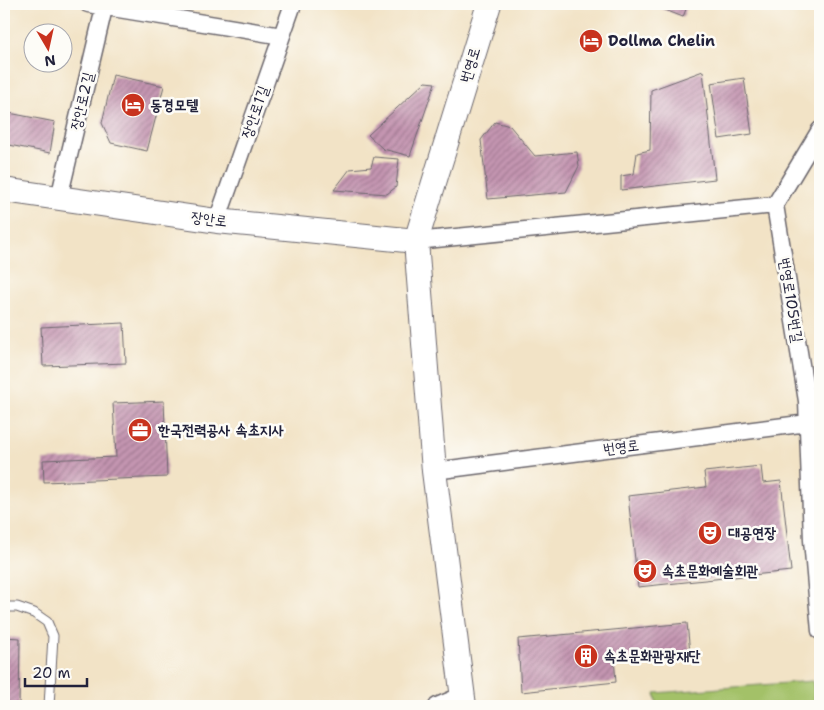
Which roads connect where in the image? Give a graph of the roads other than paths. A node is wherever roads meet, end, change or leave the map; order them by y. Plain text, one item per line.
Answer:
1 (88, 4) edge
2 (293, 4) edge
3 (489, 4) edge
4 (105, 5) edge
5 (282, 36) junction
6 (820, 132) edge
7 (820, 155) edge
8 (4, 190) edge
9 (59, 198) junction
10 (775, 205) junction
11 (217, 221) junction
12 (416, 241) junction
13 (808, 423) junction
14 (434, 471) junction
15 (4, 607) edge
16 (820, 631) edge
17 (463, 701) edge
18 (49, 706) edge
19 (437, 706) edge

1 - 4 street
2 - 5 street, 장안로1길
3 - 12 main road, 번영로
4 - 5 street
4 - 9 street, 장안로2길
5 - 11 street, 장안로1길
6 - 7 lane
6 - 10 street
8 - 9 main road, 장안로
9 - 11 main road, 장안로
10 - 12 street
10 - 13 street, 번영로105번길
11 - 12 main road, 장안로
12 - 14 main road, 번영로
13 - 14 street, 번영로
13 - 16 street, 번영로105번길
14 - 17 main road, 번영로
15 - 18 lane
17 - 19 street

